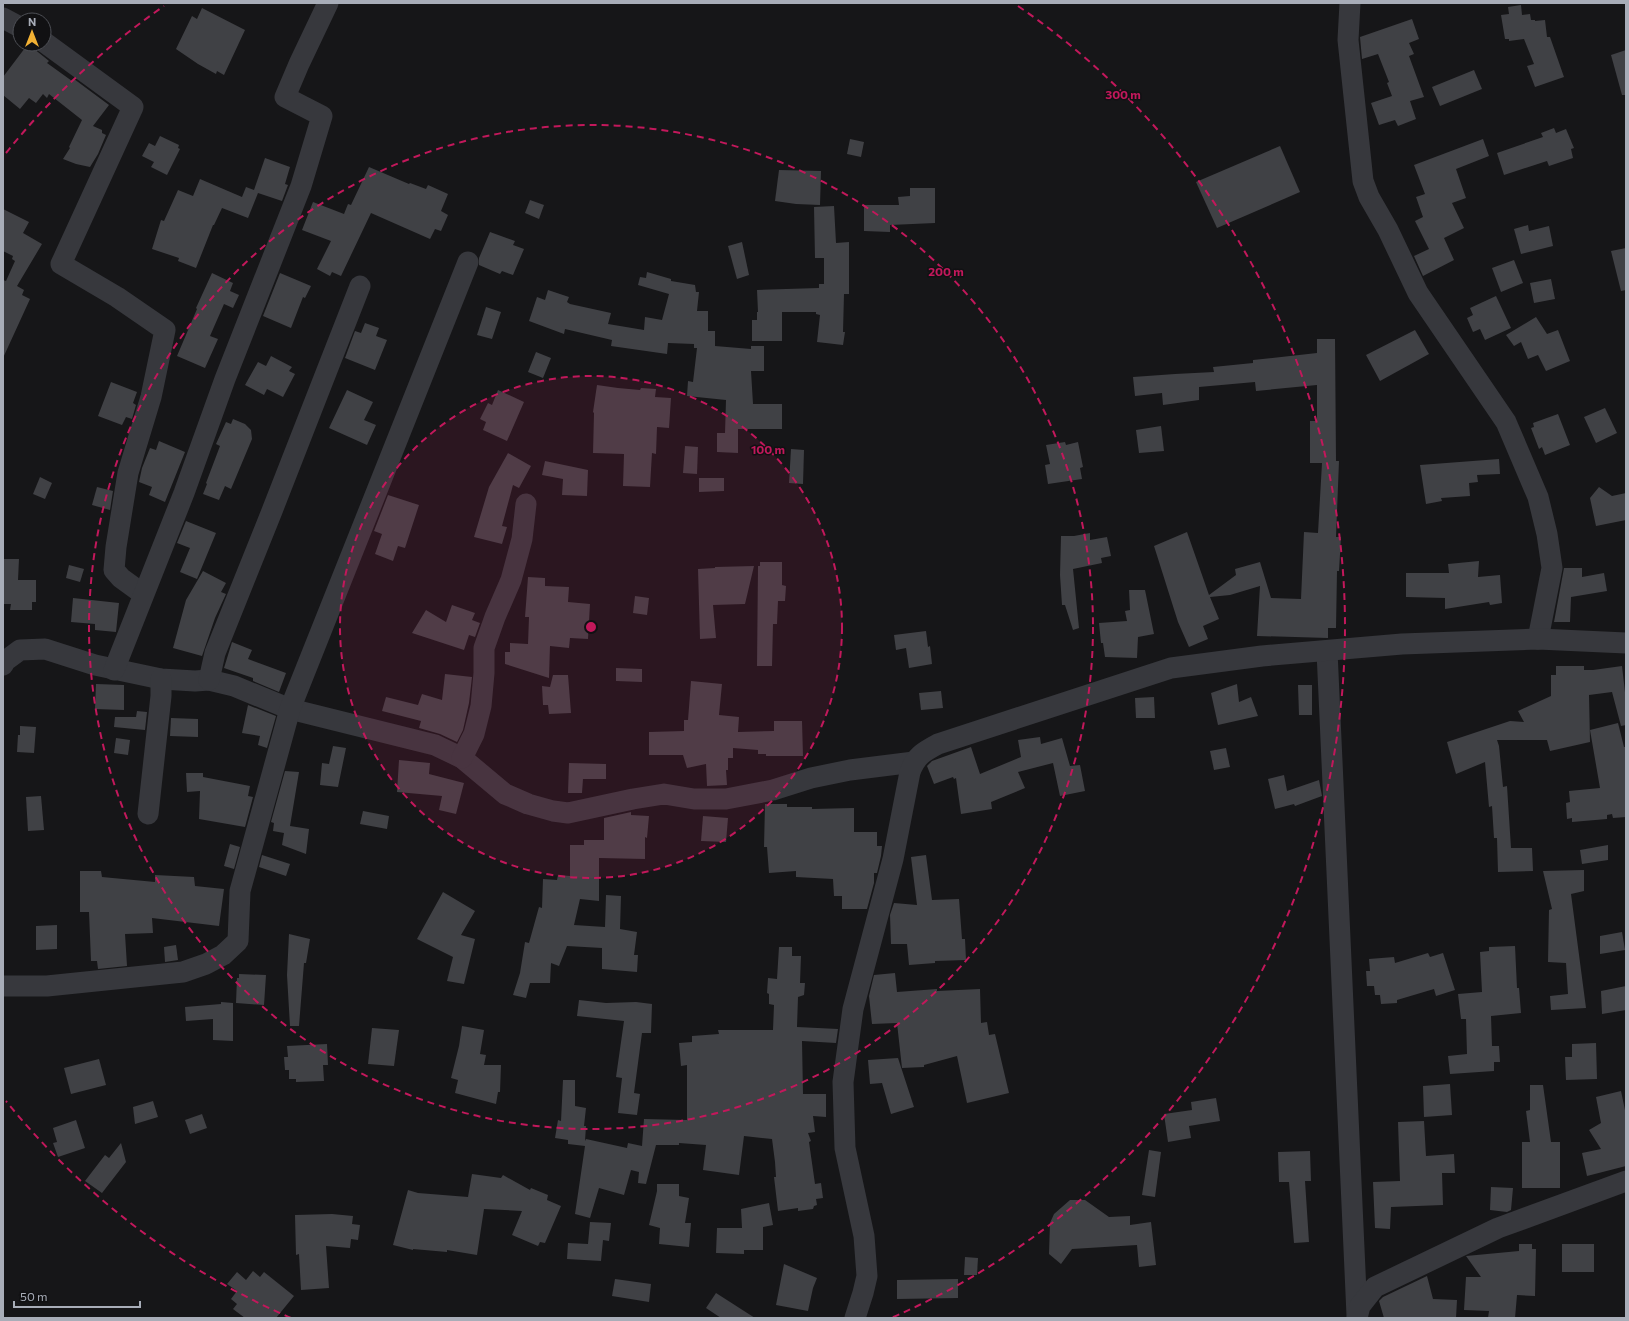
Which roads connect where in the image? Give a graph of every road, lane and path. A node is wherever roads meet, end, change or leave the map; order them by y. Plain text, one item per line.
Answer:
1 (328, 3) edge
2 (1350, 3) edge
3 (3, 18) edge
4 (12, 23) edge
5 (52, 48) edge
6 (468, 262) dead end
7 (360, 286) dead end
8 (526, 504) dead end
9 (143, 594) junction
10 (1538, 639) junction
11 (1626, 643) edge
12 (1327, 651) junction
13 (3, 665) edge
14 (114, 670) junction
15 (161, 679) junction
16 (209, 680) junction
17 (290, 709) junction
18 (462, 758) junction
19 (914, 762) junction
20 (148, 814) dead end
21 (3, 986) edge
22 (1626, 1181) edge
23 (1357, 1317) edge
24 (855, 1318) edge

1 - 9 street
2 - 10 street
3 - 4 street
5 - 9 street
6 - 17 street
7 - 16 street
8 - 18 street
9 - 14 street
10 - 11 street
10 - 12 street
12 - 19 street
12 - 23 street
13 - 14 street
14 - 15 street
15 - 16 street
15 - 20 street
16 - 17 street
17 - 18 street
17 - 21 street
18 - 19 street
19 - 24 street
22 - 23 street

